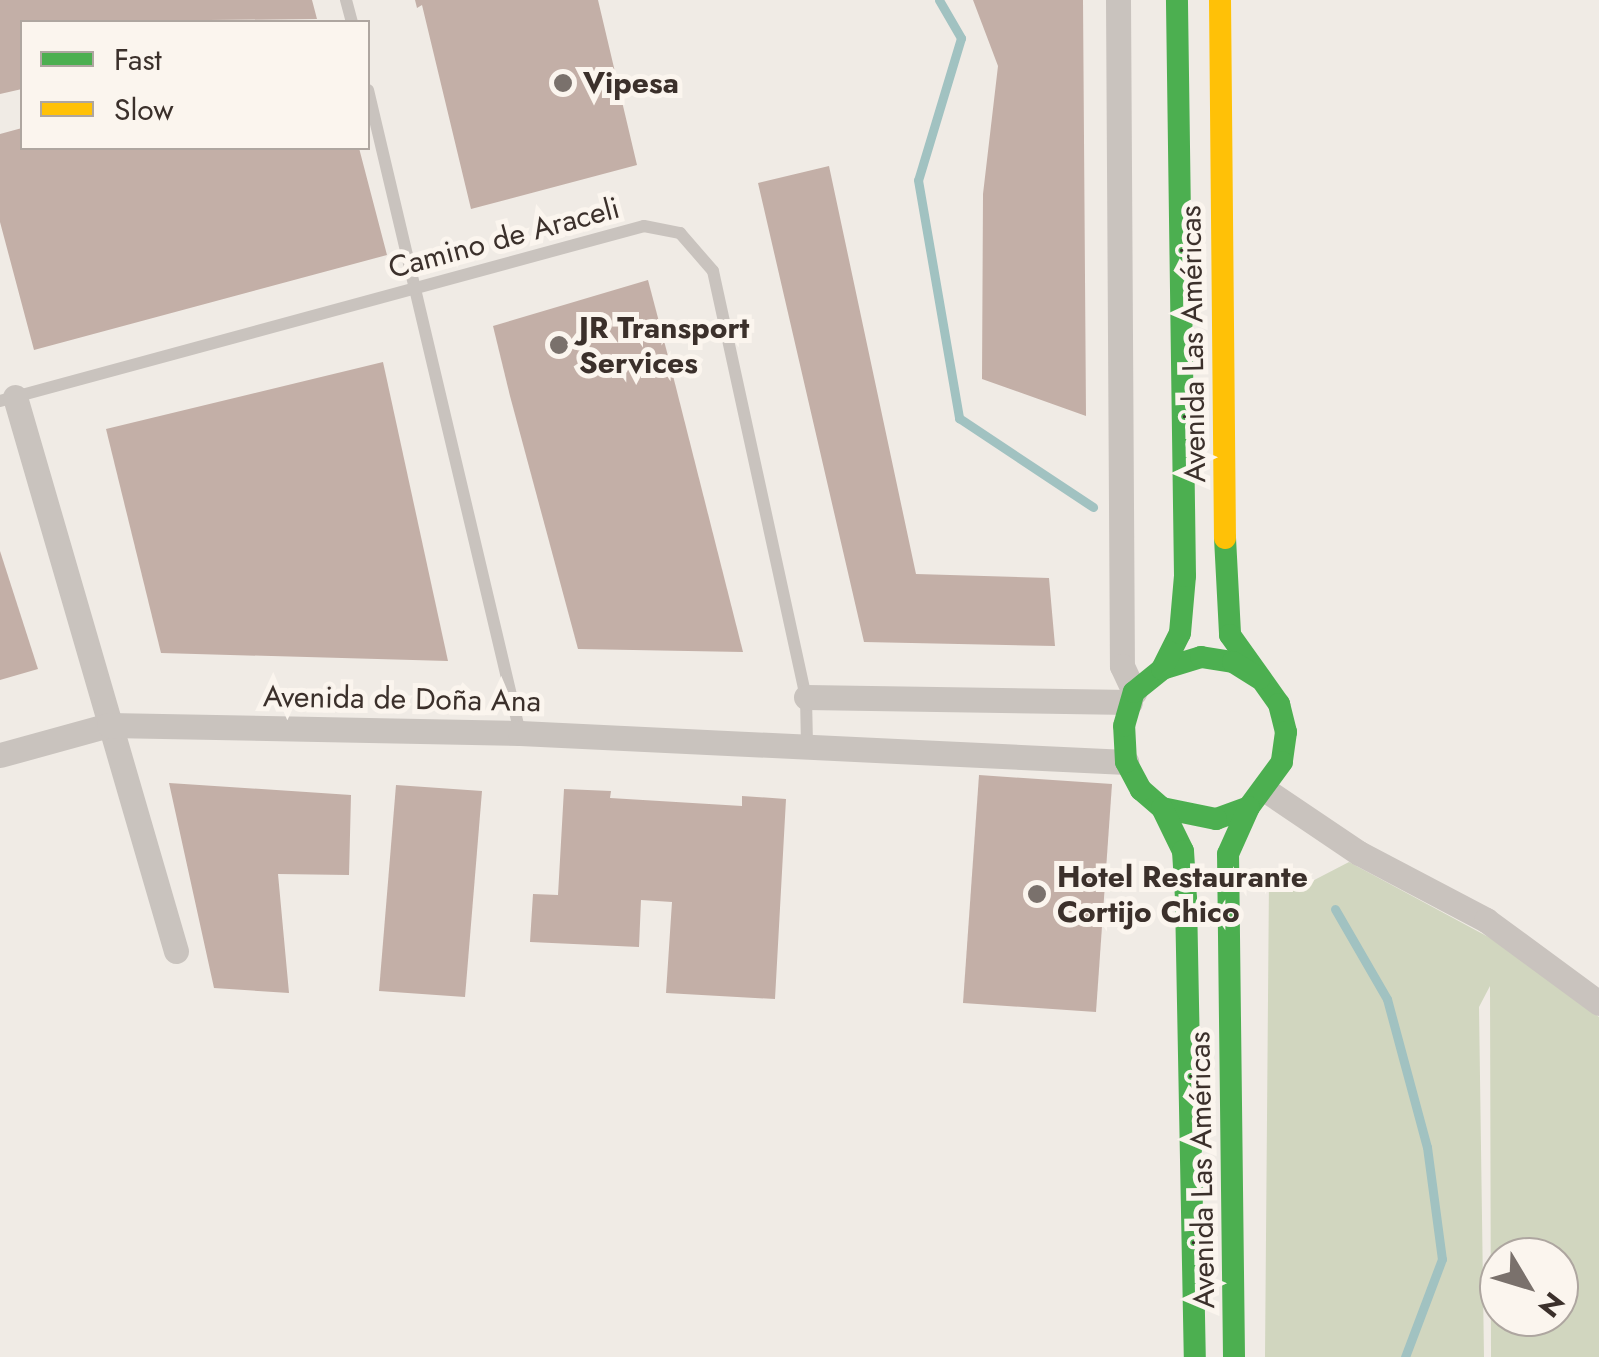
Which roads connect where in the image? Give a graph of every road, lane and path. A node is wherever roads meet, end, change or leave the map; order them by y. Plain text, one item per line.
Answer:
1 (1118, 0) edge
2 (1178, 0) edge
3 (1220, 0) edge
4 (370, 99) edge
5 (414, 288) junction
6 (8, 399) edge
7 (1162, 669) junction
8 (1259, 678) junction
9 (806, 697) junction
10 (1132, 697) junction
11 (110, 725) junction
12 (520, 733) junction
13 (807, 746) junction
14 (0, 755) edge
15 (1126, 762) junction
16 (1258, 799) junction
17 (1162, 808) junction
18 (176, 951) dead end
19 (1599, 1002) edge
20 (1194, 1357) edge
21 (1234, 1357) edge

1 - 10 street
2 - 7 street, Avenida Las Américas
3 - 8 street, Avenida Las Américas
4 - 5 lane
5 - 6 lane, Camino de Araceli
5 - 9 lane, Camino de Araceli
5 - 12 lane
6 - 11 street
7 - 8 street
7 - 10 street
8 - 16 street
9 - 10 street
9 - 13 lane, Camino de Araceli
10 - 15 street
11 - 12 street, Avenida de Doña Ana
11 - 14 street, Avenida de Doña Ana
11 - 18 street
12 - 13 street, Avenida de Doña Ana
13 - 15 street, Avenida de Doña Ana
15 - 17 street
16 - 17 street
16 - 19 street
16 - 21 street, Avenida Las Américas
17 - 20 street, Avenida Las Américas

